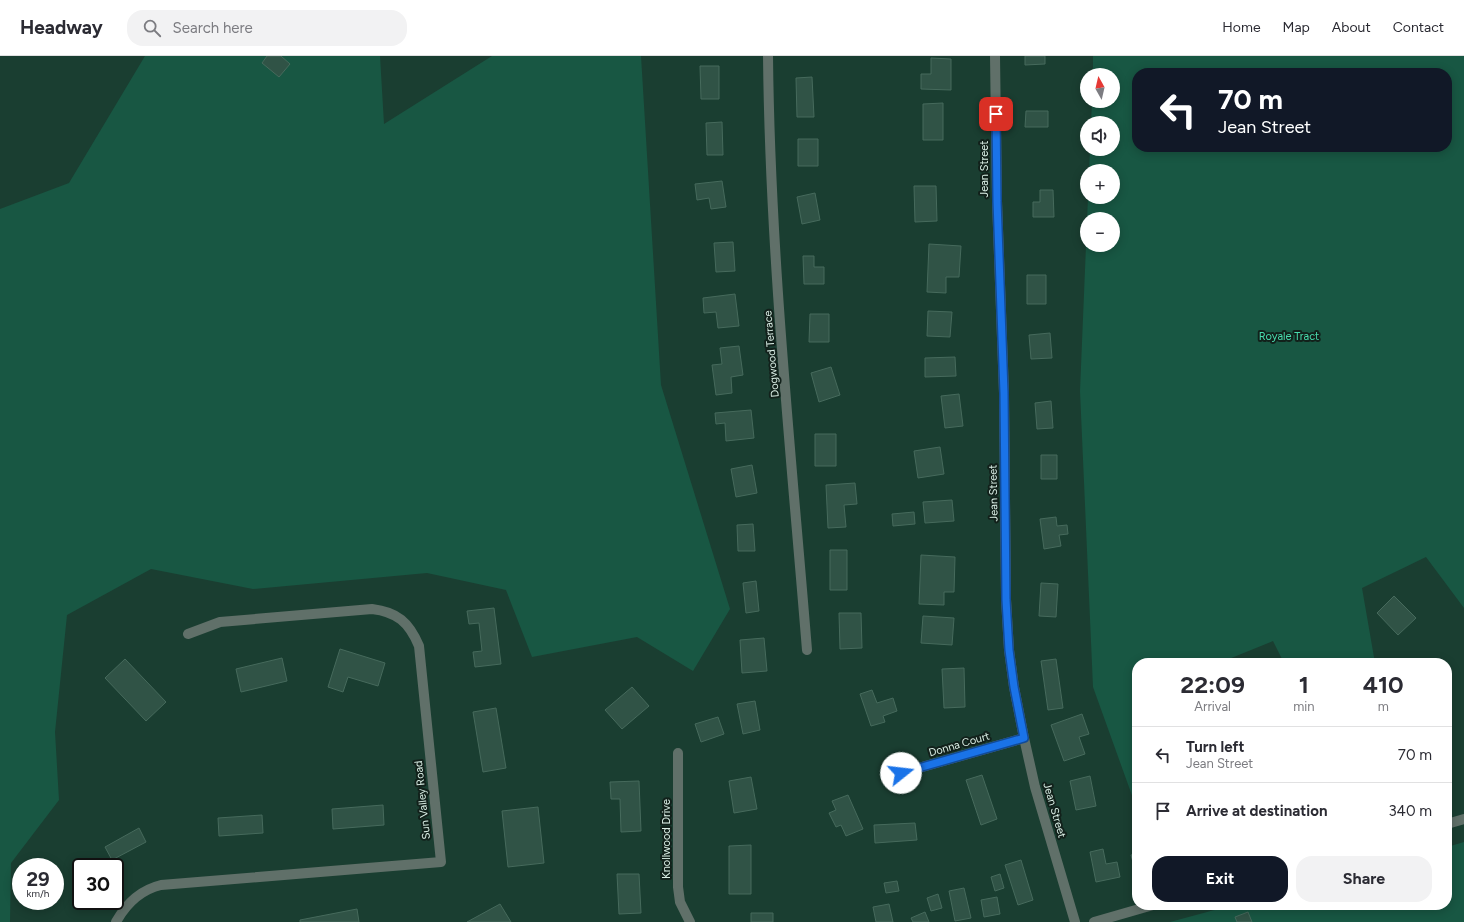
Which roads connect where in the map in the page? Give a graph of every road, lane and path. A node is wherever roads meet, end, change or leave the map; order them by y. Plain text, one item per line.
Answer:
1 (768, 56) edge
2 (995, 56) edge
3 (188, 634) dead end
4 (807, 650) dead end
5 (1024, 738) junction
6 (678, 753) dead end
7 (901, 773) dead end
8 (1464, 819) edge
9 (1452, 823) edge
10 (1136, 910) edge
11 (116, 922) edge
12 (690, 922) edge
13 (1075, 922) edge
14 (1094, 922) edge

1 - 4 street, Dogwood Terrace
2 - 5 street, Jean Street
3 - 11 street, Sun Valley Road
5 - 7 street, Donna Court
5 - 13 street, Jean Street
6 - 12 street, Knollwood Drive
8 - 9 street
10 - 14 street

